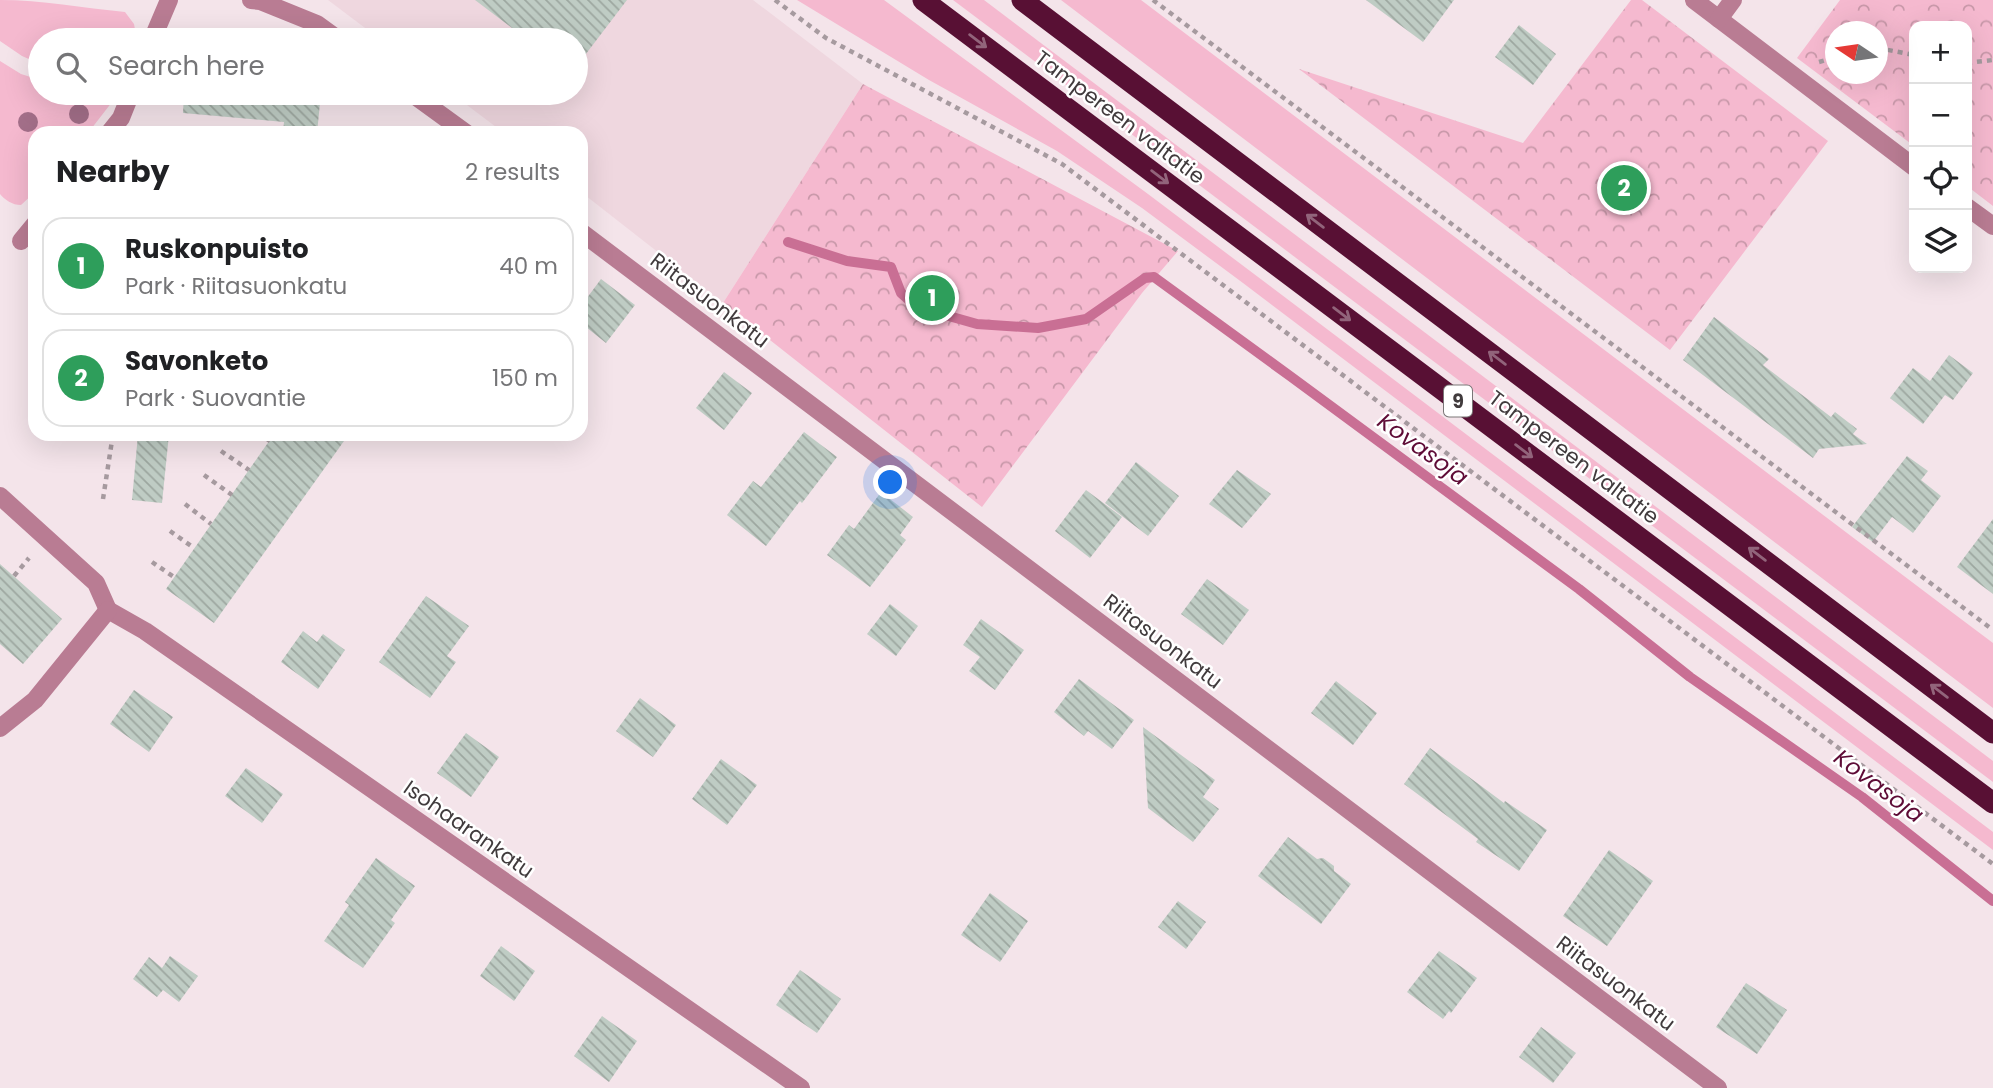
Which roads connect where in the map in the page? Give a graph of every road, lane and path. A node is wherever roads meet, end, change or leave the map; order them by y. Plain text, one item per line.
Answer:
1 (169, 0) edge
2 (251, 0) edge
3 (775, 0) edge
4 (923, 0) edge
5 (1022, 0) edge
6 (1153, 0) edge
7 (1694, 0) edge
8 (1733, 0) edge
9 (1719, 19) junction
10 (157, 28) edge
11 (322, 28) edge
12 (1888, 50) edge
13 (1909, 54) edge
14 (1993, 60) edge
15 (1972, 62) edge
16 (126, 105) edge
17 (428, 105) edge
18 (115, 126) edge
19 (456, 126) edge
20 (1909, 163) edge
21 (1972, 210) edge
22 (1993, 226) edge
23 (28, 232) edge
24 (588, 237) edge
25 (21, 241) dead end
26 (112, 441) edge
27 (220, 450) dead end
28 (249, 470) dead end
29 (204, 475) dead end
30 (232, 495) dead end
31 (0, 496) edge
32 (103, 499) dead end
33 (185, 504) dead end
34 (212, 524) dead end
35 (170, 531) dead end
36 (194, 548) dead end
37 (30, 557) dead end
38 (152, 562) dead end
39 (14, 576) dead end
40 (174, 577) dead end
41 (108, 610) junction
42 (1993, 630) edge
43 (0, 728) edge
44 (1993, 733) edge
45 (1993, 803) edge
46 (1993, 864) edge
47 (801, 1088) edge
48 (1718, 1088) edge

1 - 10 street
2 - 11 street
3 - 46 path
4 -> 45 highway, Tampereen valtatie / 9
44 -> 5 highway, Tampereen valtatie
6 - 42 path
7 - 9 street
8 - 9 street
9 - 20 street
12 - 13 path
14 - 15 path
16 - 18 street
17 - 19 street
21 - 22 street
23 - 25 street
24 - 48 street, Riitasuonkatu
26 - 32 path
27 - 28 path
29 - 30 path
31 - 41 street
33 - 34 path
35 - 36 path
37 - 39 path
38 - 40 path
41 - 43 street
41 - 47 street, Isohaarankatu

